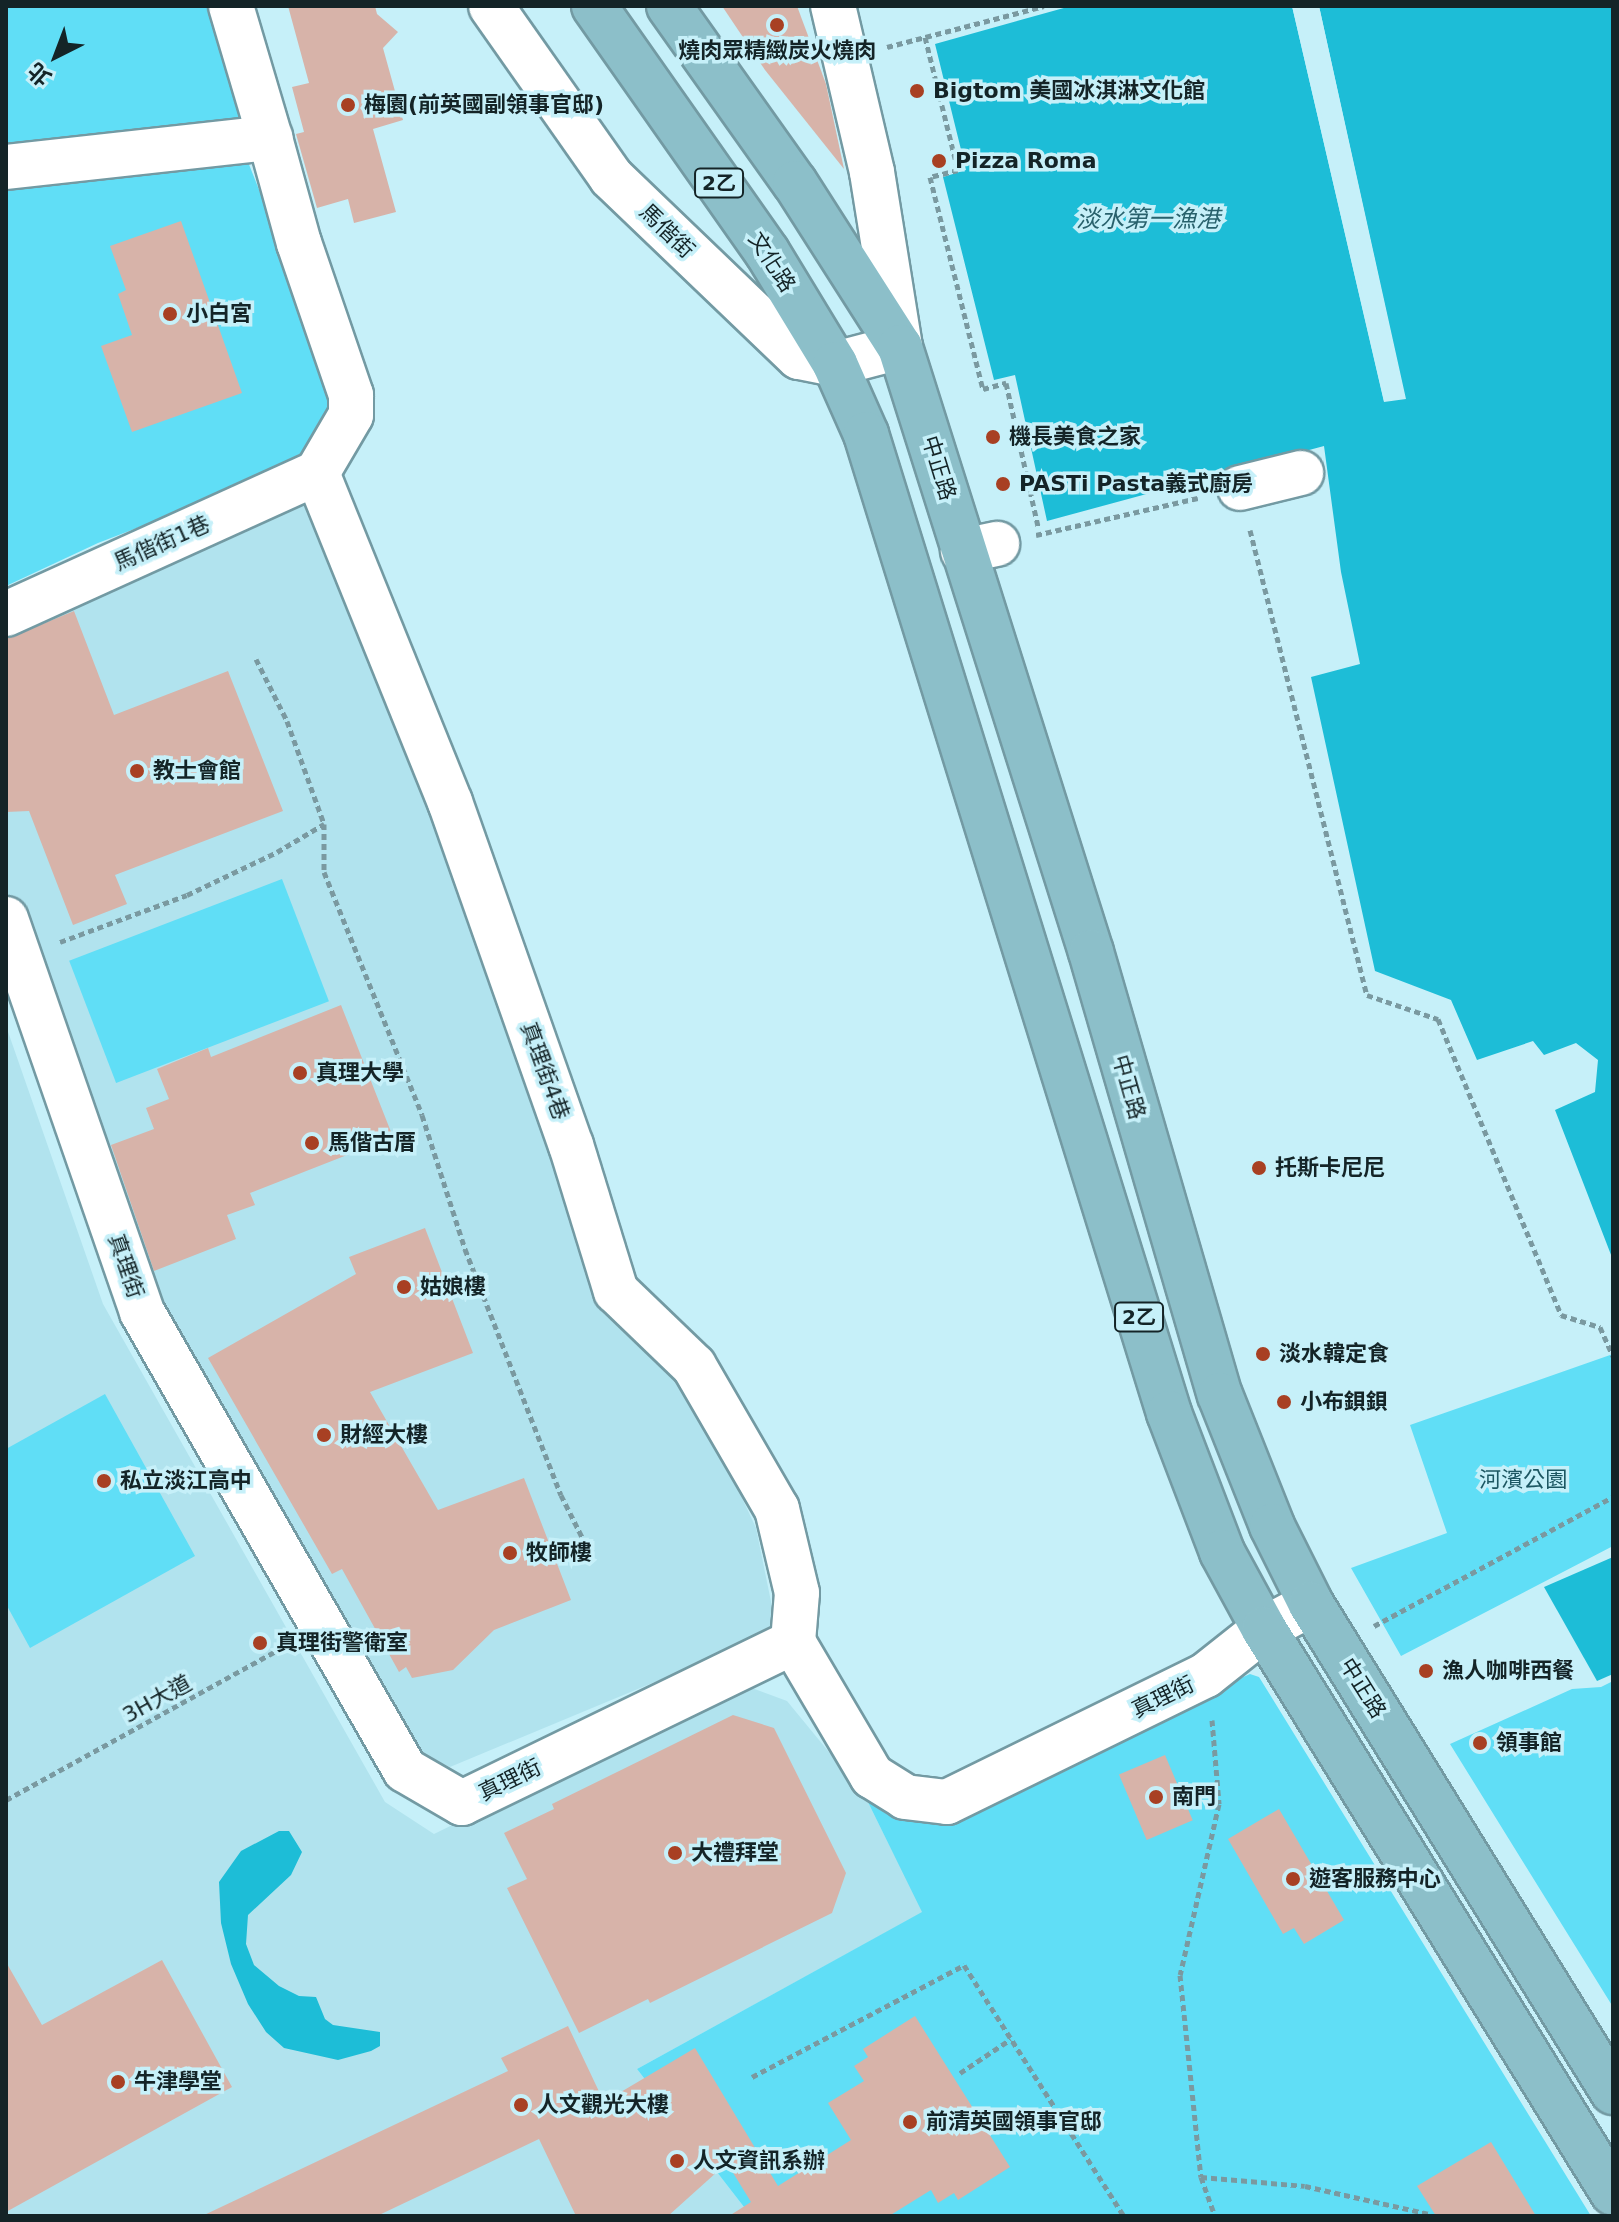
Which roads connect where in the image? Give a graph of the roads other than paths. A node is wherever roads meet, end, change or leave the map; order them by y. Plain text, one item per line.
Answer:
1 (231, 6) edge
2 (491, 6) edge
3 (594, 6) edge
4 (669, 6) edge
5 (833, 6) edge
6 (270, 138) junction
7 (6, 167) edge
8 (900, 347) junction
9 (835, 364) junction
10 (317, 473) junction
11 (1301, 473) dead end
12 (1240, 488) road end
13 (6, 614) edge
14 (6, 919) edge
15 (1311, 1604) junction
16 (1264, 1629) junction
17 (793, 1642) junction
18 (1613, 2092) edge
19 (1613, 2193) edge

1 - 6 street
2 - 9 street, 馬偕街
3 - 9 main road, 文化路 / 2乙
4 - 8 main road, 2乙
5 - 8 street, 中正路
6 - 7 street
6 - 10 street
8 - 9 street, 馬偕街
8 - 15 main road, 中正路 / 2乙
9 - 16 main road, 2乙
10 - 13 street, 馬偕街1巷
10 - 17 street, 真理街4巷
11 - 12 street
14 - 17 street, 真理街
15 - 16 street, 真理街
15 - 18 main road, 中正路 / 2乙
16 - 17 street, 真理街
16 - 19 main road, 2乙

